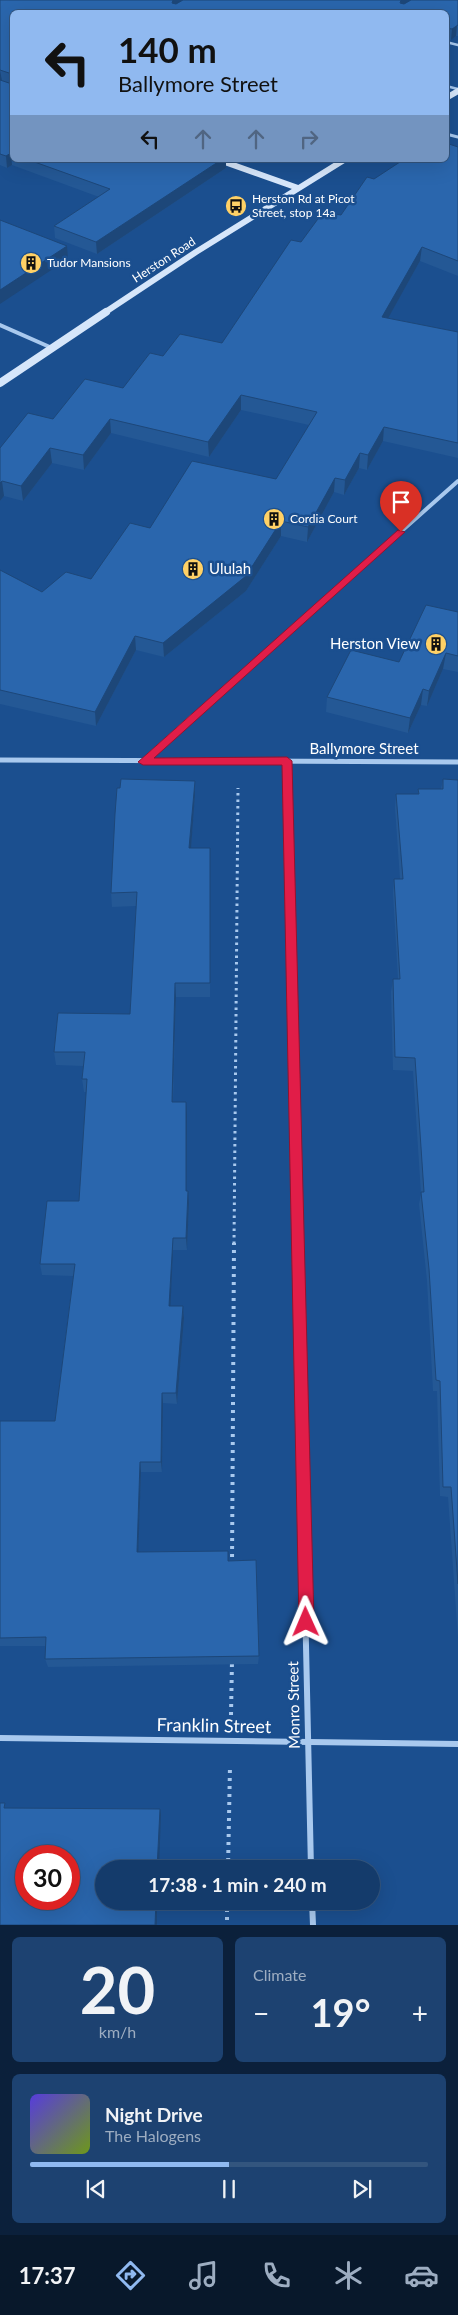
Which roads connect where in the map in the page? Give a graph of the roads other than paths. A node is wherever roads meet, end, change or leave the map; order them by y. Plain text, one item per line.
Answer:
1 (226, 162) edge
2 (341, 162) edge
3 (298, 188) junction
4 (0, 325) edge
5 (52, 348) junction
6 (0, 383) edge
7 (458, 481) edge
8 (0, 760) edge
9 (287, 761) junction
10 (143, 762) junction
11 (458, 762) edge
12 (0, 1738) edge
13 (309, 1742) junction
14 (458, 1744) edge
15 (312, 1860) edge
16 (312, 1910) edge
17 (313, 1925) edge

1 - 3 main road
2 - 3 main road, Herston Road
3 - 5 main road, Herston Road
4 - 5 street
5 - 6 main road, Herston Road
7 - 10 street
8 - 10 street, Ballymore Street
9 - 10 street, Ballymore Street
9 - 11 street, Ballymore Street
9 - 13 street, Monro Street
12 - 13 street, Franklin Street
13 - 14 street, Franklin Street
13 - 15 street, Monro Street
16 - 17 street

